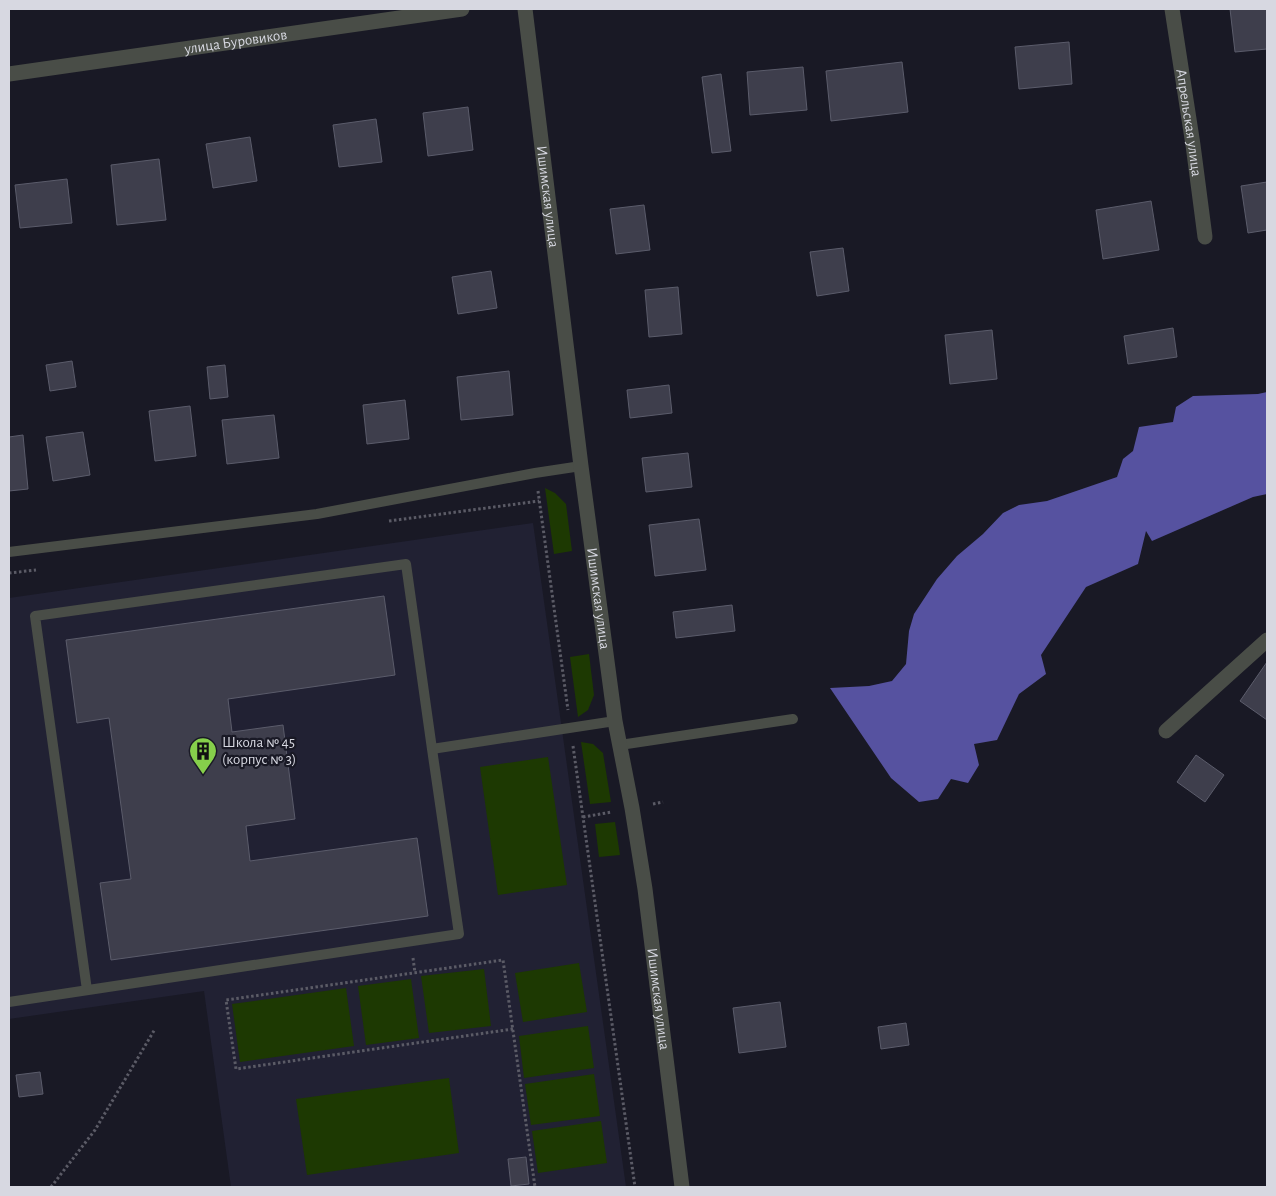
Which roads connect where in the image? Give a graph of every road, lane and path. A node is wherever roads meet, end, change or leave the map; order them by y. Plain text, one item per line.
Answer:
1 (462, 9) edge
2 (525, 9) edge
3 (1172, 9) edge
4 (9, 74) edge
5 (1204, 237) dead end
6 (581, 466) junction
7 (536, 472) junction
8 (9, 552) edge
9 (1267, 640) edge
10 (793, 719) dead end
11 (615, 721) junction
12 (571, 728) junction
13 (1166, 731) dead end
14 (620, 745) junction
15 (432, 748) junction
16 (87, 990) junction
17 (9, 1002) edge
18 (155, 1029) dead end
19 (513, 1029) junction
20 (51, 1187) edge
21 (535, 1187) edge
22 (635, 1187) edge
23 (682, 1187) edge

1 - 4 street, улица Буровиков
2 - 6 street, Ишимская улица
3 - 5 street, Апрельская улица
6 - 7 lane
6 - 11 street, Ишимская улица
7 - 8 lane
7 - 12 path
9 - 13 street
10 - 14 lane
11 - 12 lane
11 - 14 street, Ишимская улица
12 - 15 lane
12 - 22 path
14 - 23 street, Ишимская улица
15 - 16 lane
15 - 16 lane
16 - 17 lane
18 - 20 path
19 - 19 path
19 - 21 path

